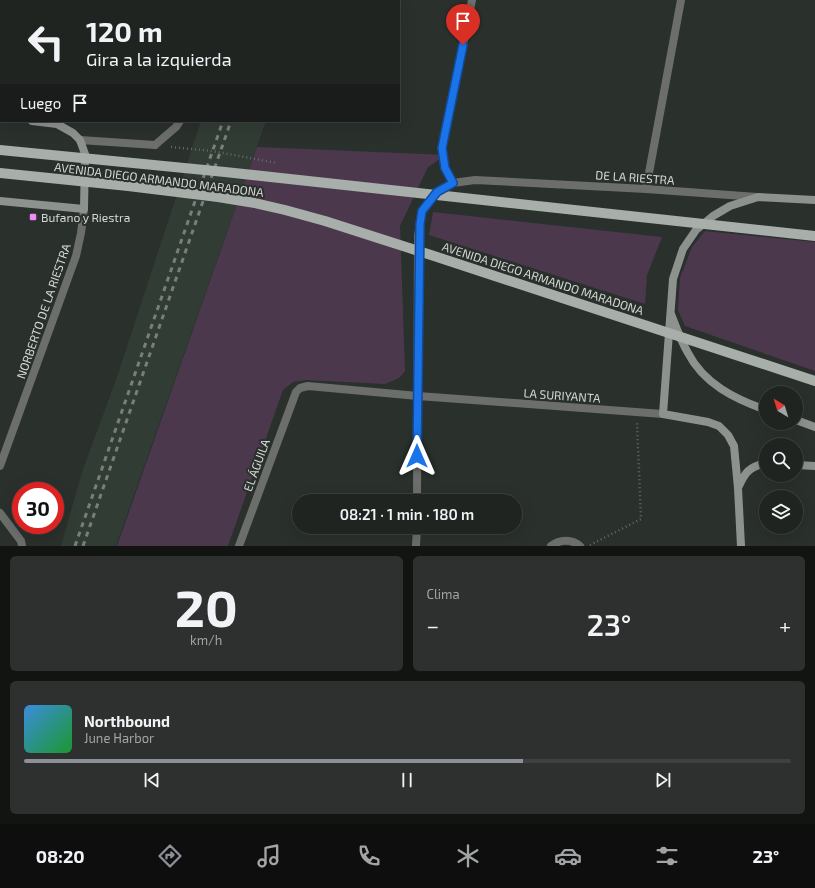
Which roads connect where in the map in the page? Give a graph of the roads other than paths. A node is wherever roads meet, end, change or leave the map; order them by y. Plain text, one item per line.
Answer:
1 (472, 0) edge
2 (681, 0) edge
3 (40, 122) edge
4 (179, 122) edge
5 (80, 140) junction
6 (0, 150) edge
7 (0, 173) edge
8 (453, 183) junction
9 (646, 189) junction
10 (758, 197) junction
11 (815, 200) edge
12 (0, 201) edge
13 (84, 209) junction
14 (815, 236) edge
15 (670, 311) junction
16 (815, 381) edge
17 (296, 392) joint
18 (418, 396) junction
19 (759, 407) edge
20 (663, 414) junction
21 (803, 423) edge
22 (815, 427) edge
23 (759, 465) edge
24 (803, 465) edge
25 (0, 466) edge
26 (815, 466) edge
27 (738, 488) junction
28 (417, 494) edge
29 (0, 513) edge
30 (417, 534) edge
31 (22, 546) edge
32 (239, 546) edge
33 (416, 546) edge
34 (552, 546) edge
35 (580, 546) edge
36 (741, 546) edge

1 - 8 street
2 - 9 street
3 - 5 street
4 - 5 street
5 - 13 street, NORBERTO DE LA RIESTRA
6 - 14 main road, AVENIDA DIEGO ARMANDO MARADONA, bridge
7 - 16 main road, AVENIDA DIEGO ARMANDO MARADONA, bridge
8 - 9 street, DE LA RIESTRA
8 - 18 street
9 - 10 street, DE LA RIESTRA
10 - 11 street, DE LA RIESTRA
10 - 15 street
12 - 13 street
13 - 25 street, NORBERTO DE LA RIESTRA
15 - 19 street
15 - 20 street
17 - 18 street, LA SURIYANTA
17 - 32 street, EL ÁGUILA
18 - 20 street, LA SURIYANTA
18 - 28 street
20 - 27 street, LA SURIYANTA
21 - 22 street
23 - 27 street
24 - 26 street
27 - 36 street, LA SURIYANTA
29 - 31 street
30 - 33 street
34 - 35 street

